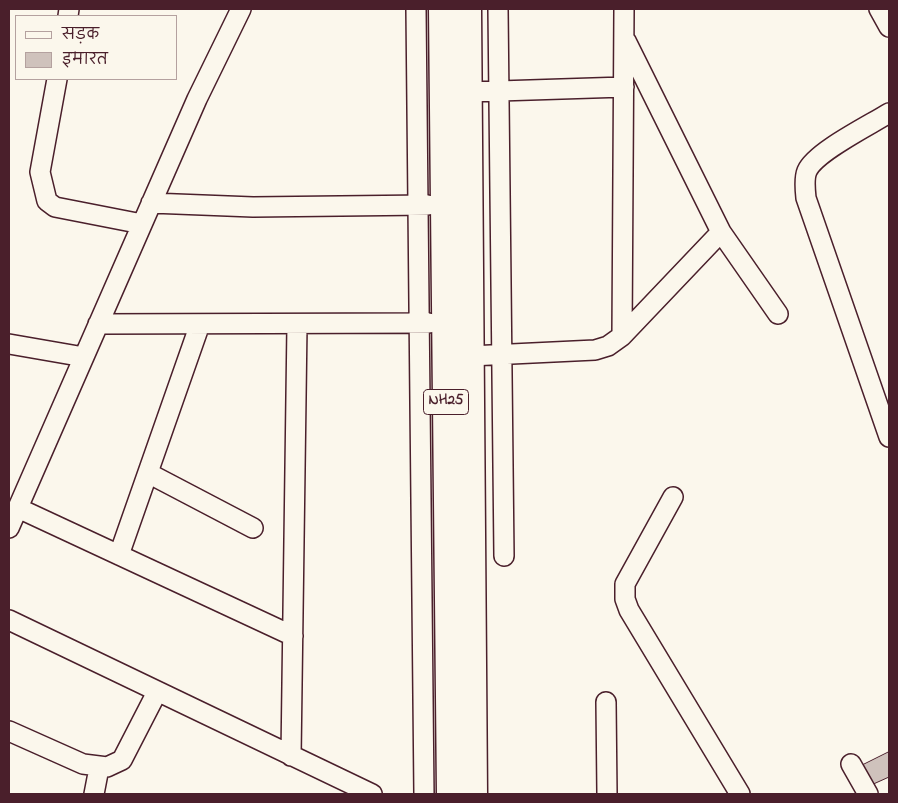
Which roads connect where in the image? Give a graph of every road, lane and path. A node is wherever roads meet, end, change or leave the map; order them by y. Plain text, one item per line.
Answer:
1 (240, 9) edge
2 (416, 9) edge
3 (444, 9) edge
4 (467, 9) edge
5 (498, 9) edge
6 (624, 9) edge
7 (879, 9) edge
8 (889, 26) edge
9 (624, 37) junction
10 (57, 80) edge
11 (624, 86) junction
12 (499, 91) junction
13 (468, 92) junction
14 (889, 113) edge
15 (151, 203) junction
16 (444, 205) junction
17 (417, 206) junction
18 (142, 224) junction
19 (721, 232) junction
20 (778, 314) dead end
21 (445, 323) junction
22 (98, 324) junction
23 (200, 324) junction
24 (418, 324) junction
25 (297, 325) junction
26 (622, 336) junction
27 (9, 344) edge
28 (501, 355) junction
29 (470, 356) junction
30 (84, 357) junction
31 (889, 437) edge
32 (148, 473) junction
33 (673, 497) dead end
34 (12, 518) edge
35 (253, 528) dead end
36 (119, 555) junction
37 (504, 556) dead end
38 (9, 620) edge
39 (293, 636) junction
40 (158, 692) junction
41 (606, 702) dead end
42 (9, 731) edge
43 (291, 756) junction
44 (851, 764) dead end
45 (99, 768) junction
46 (94, 794) edge
47 (372, 794) edge
48 (424, 794) edge
49 (451, 794) edge
50 (473, 794) edge
51 (607, 794) edge
52 (740, 794) edge
53 (868, 794) edge

1 - 15 street
2 - 17 street
3 - 16 highway, NH25
4 - 13 highway, NH25
5 - 12 street
6 - 9 street
7 - 8 street
9 - 11 street
9 - 19 street
10 - 18 street
11 - 12 street
11 - 26 street
12 - 13 street
12 - 28 street
13 - 29 highway, NH25
14 - 31 street
15 - 17 street
15 - 18 street
16 - 17 street
16 - 21 highway, NH25
17 - 24 street
18 - 22 street
19 - 20 street
19 - 26 street
21 - 24 street
21 - 49 highway, NH25
22 - 23 street
22 - 30 street
23 - 25 street
23 - 32 street
24 - 25 street
24 - 48 street
25 - 39 street
26 - 28 street
27 - 30 street
28 - 29 street
28 - 37 street
29 - 50 highway, NH25
30 - 34 street
32 - 35 street
32 - 36 street
33 - 52 street
34 - 36 street
36 - 39 street
38 - 40 street
39 - 43 street
40 - 43 street
40 - 45 street
41 - 51 street
42 - 45 street
43 - 47 street
44 - 53 street
45 - 46 street

